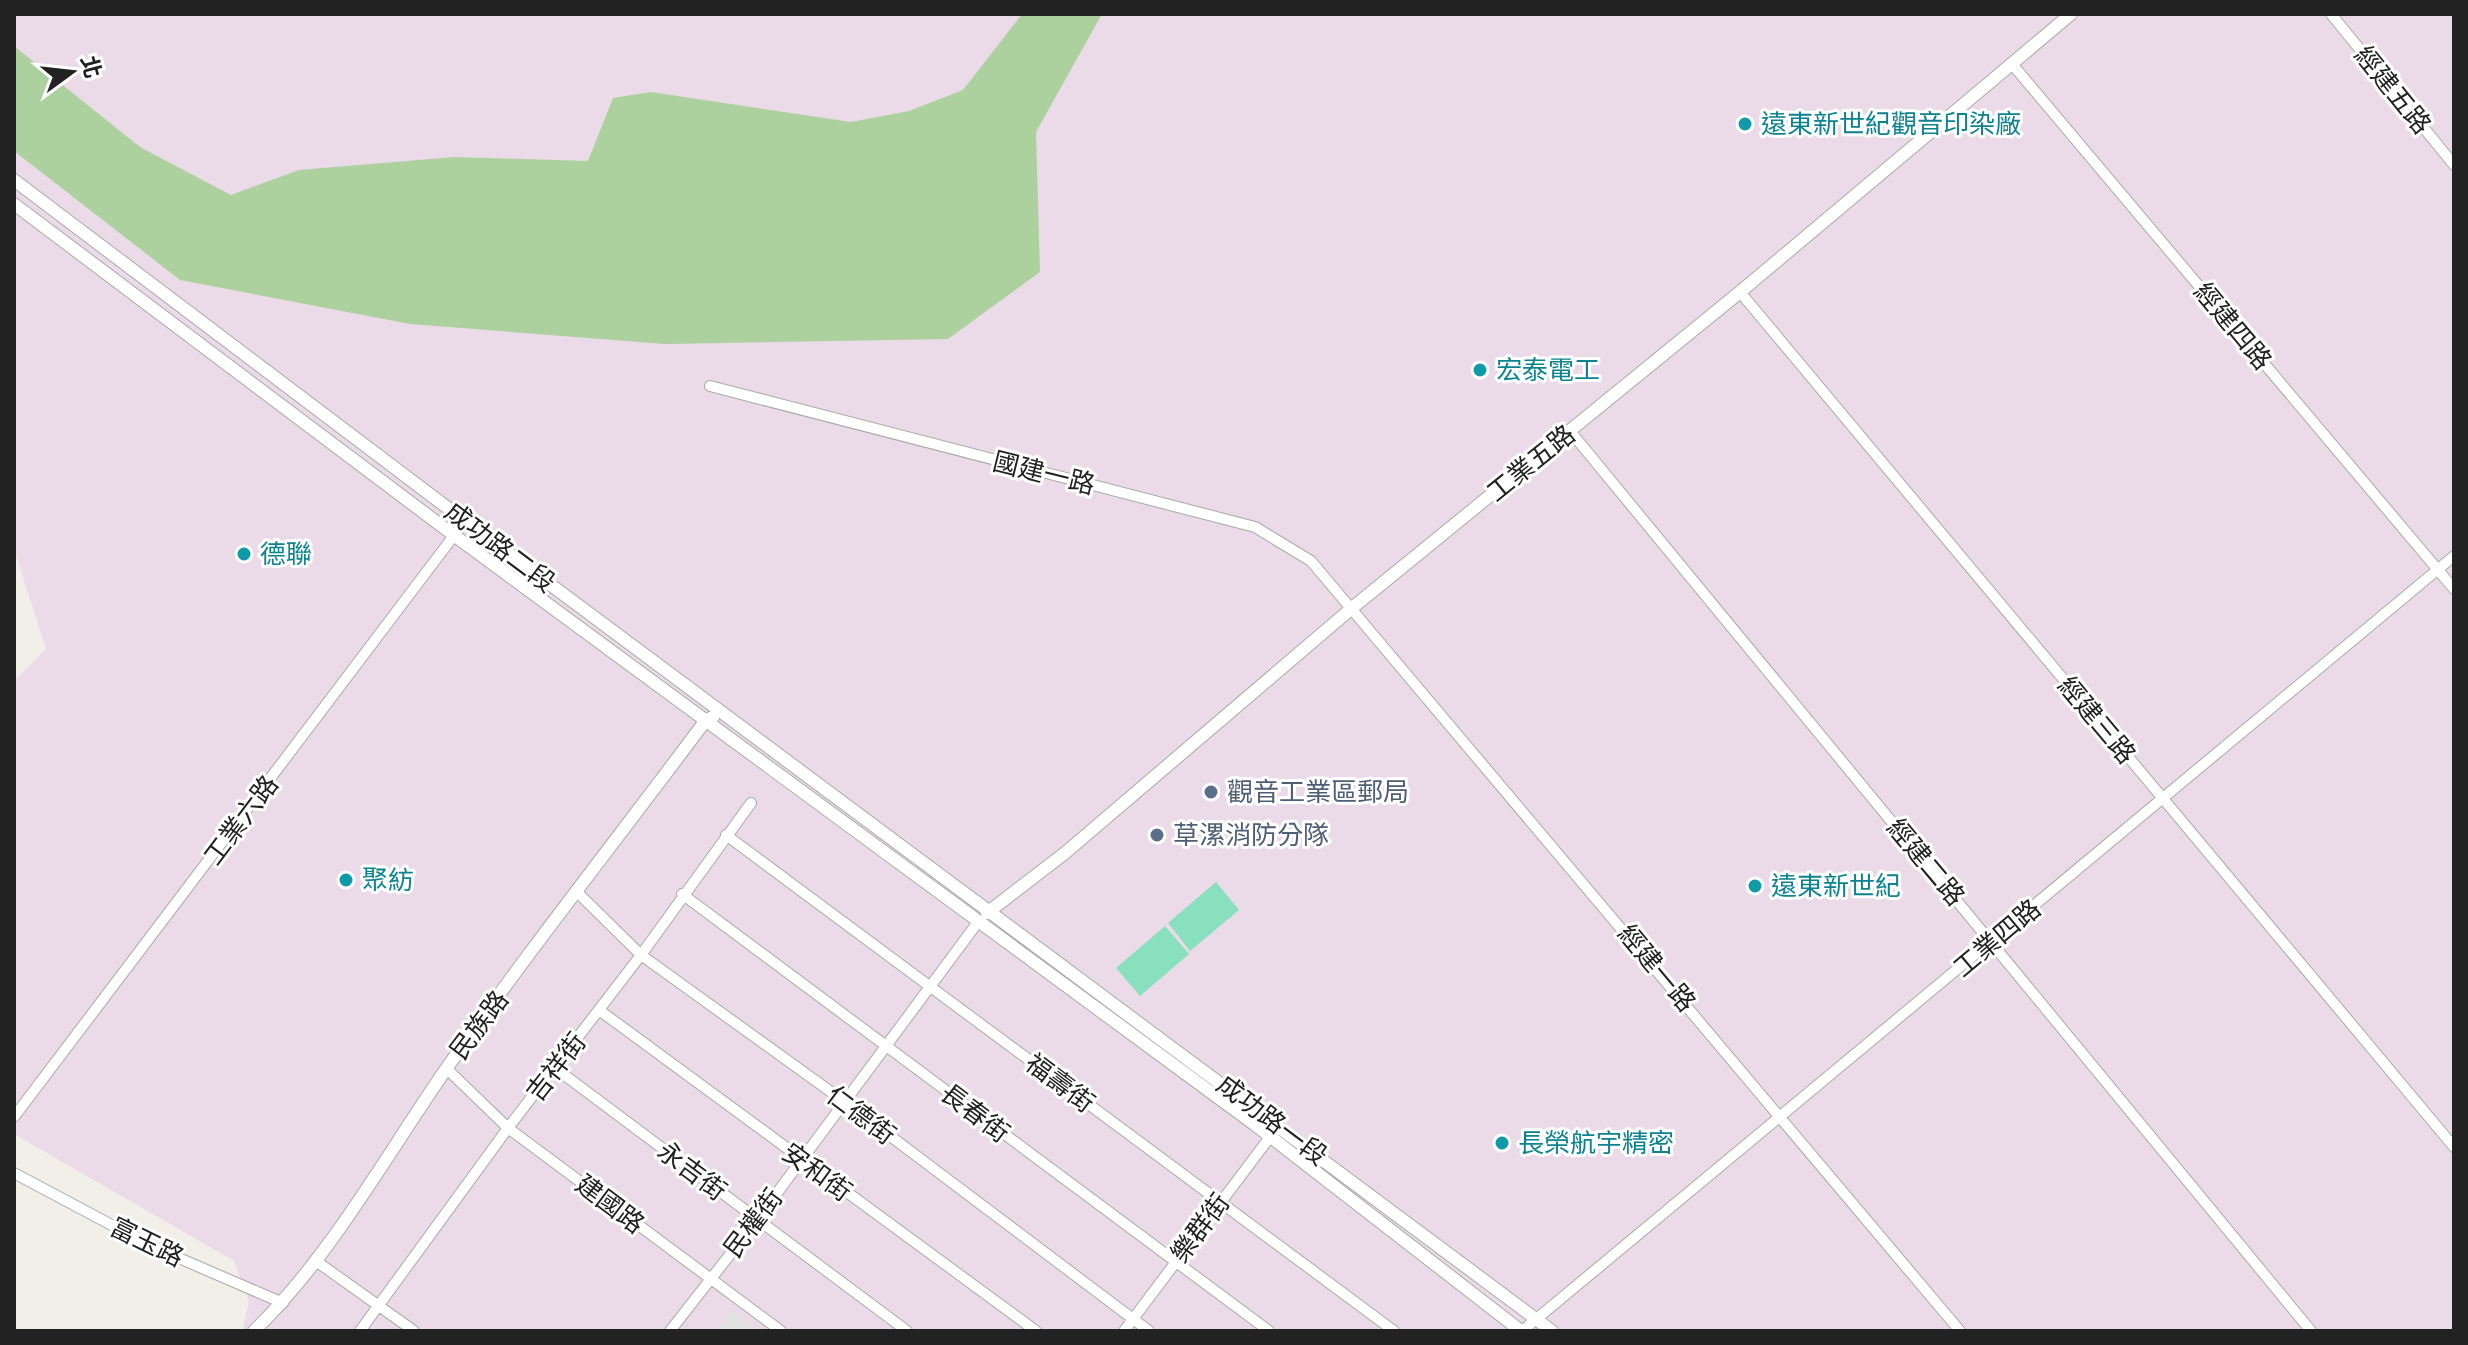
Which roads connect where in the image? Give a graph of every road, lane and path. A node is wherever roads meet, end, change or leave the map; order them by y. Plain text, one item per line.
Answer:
1 (2071, 14) edge
2 (2331, 14) edge
3 (2012, 64) junction
4 (2454, 165) edge
5 (14, 180) edge
6 (14, 204) edge
7 (1740, 292) junction
8 (710, 386) dead end
9 (1570, 431) junction
10 (465, 521) junction
11 (455, 536) junction
12 (2454, 556) edge
13 (2438, 570) junction
14 (2454, 589) edge
15 (1352, 608) junction
16 (723, 711) junction
17 (706, 720) junction
18 (2164, 800) junction
19 (751, 803) dead end
20 (726, 835) junction
21 (578, 893) junction
22 (682, 894) junction
23 (990, 910) junction
24 (978, 922) junction
25 (1992, 941) junction
26 (641, 955) junction
27 (931, 985) junction
28 (599, 1010) junction
29 (887, 1046) junction
30 (555, 1068) junction
31 (447, 1069) junction
32 (845, 1102) junction
33 (14, 1117) edge
34 (1783, 1117) junction
35 (1279, 1125) junction
36 (508, 1128) junction
37 (1270, 1137) junction
38 (2454, 1147) edge
39 (800, 1160) junction
40 (14, 1173) edge
41 (1220, 1202) junction
42 (757, 1220) junction
43 (316, 1261) junction
44 (1174, 1262) junction
45 (710, 1279) junction
46 (283, 1303) junction
47 (380, 1305) junction
48 (1537, 1317) junction
49 (1133, 1319) junction
50 (254, 1331) edge
51 (360, 1331) edge
52 (414, 1331) edge
53 (670, 1331) edge
54 (781, 1331) edge
55 (907, 1331) edge
56 (1036, 1331) edge
57 (1124, 1331) edge
58 (1149, 1331) edge
59 (1269, 1331) edge
60 (1394, 1331) edge
61 (1521, 1331) edge
62 (1552, 1331) edge
63 (1960, 1331) edge
64 (2311, 1331) edge

1 - 3 street, 工業五路
2 - 4 street, 經建五路
3 - 7 street, 工業五路
3 - 13 street, 經建四路
5 - 10 street, 成功路二段
6 - 11 street, 成功路二段
7 - 9 street, 工業五路
7 - 18 street, 經建三路
8 - 15 street, 國建一路
9 - 15 street, 工業五路
9 - 25 street, 經建二路
10 - 11 street, 工業六路
10 - 16 street, 成功路二段
11 - 17 street, 成功路二段
11 - 33 street, 工業六路
12 - 13 street, 工業四路
13 - 14 street, 經建四路
13 - 18 street, 工業四路
15 - 23 street, 工業五路
15 - 34 street, 經建一路
16 - 17 street
16 - 23 street, 成功路二段
17 - 21 street, 民族路
17 - 24 street, 成功路二段
18 - 25 street, 工業四路
18 - 38 street, 經建三路
19 - 20 street, 吉祥街
20 - 22 street, 吉祥街
20 - 27 street, 福壽街
21 - 26 street, 仁德街
21 - 31 street, 民族路
22 - 26 street, 吉祥街
22 - 29 street, 長春街
23 - 24 street, 工業五路
23 - 35 street, 成功路一段
24 - 27 street, 民權街
24 - 37 street, 成功路一段
25 - 34 street, 工業四路
25 - 64 street, 經建二路
26 - 28 street, 吉祥街
26 - 32 street, 仁德街
27 - 29 street, 民權街
27 - 41 street, 福壽街
28 - 30 street, 吉祥街
28 - 39 street, 安和街
29 - 32 street, 民權街
29 - 44 street, 長春街
30 - 36 street, 吉祥街
30 - 42 street, 永吉街
31 - 36 street, 建國路
31 - 43 street, 民族路
32 - 39 street, 民權街
32 - 49 street, 仁德街
34 - 48 street, 工業四路
34 - 63 street, 經建一路
35 - 37 street, 樂群街
35 - 48 street, 成功路一段
36 - 45 street, 建國路
36 - 47 street, 吉祥街
37 - 41 street, 樂群街
37 - 61 street, 成功路一段
39 - 42 street, 民權街
39 - 56 street, 安和街
40 - 46 street, 富玉路
41 - 44 street, 樂群街
41 - 60 street, 福壽街
42 - 45 street, 民權街
42 - 55 street, 永吉街
43 - 46 street, 民族路
43 - 47 street
44 - 49 street, 樂群街
44 - 59 street, 長春街
45 - 53 street, 民權街
45 - 54 street, 建國路
46 - 50 street, 民族路
47 - 51 street, 吉祥街
47 - 52 street
48 - 61 street, 工業四路
48 - 62 street, 成功路一段
49 - 57 street, 樂群街
49 - 58 street, 仁德街

